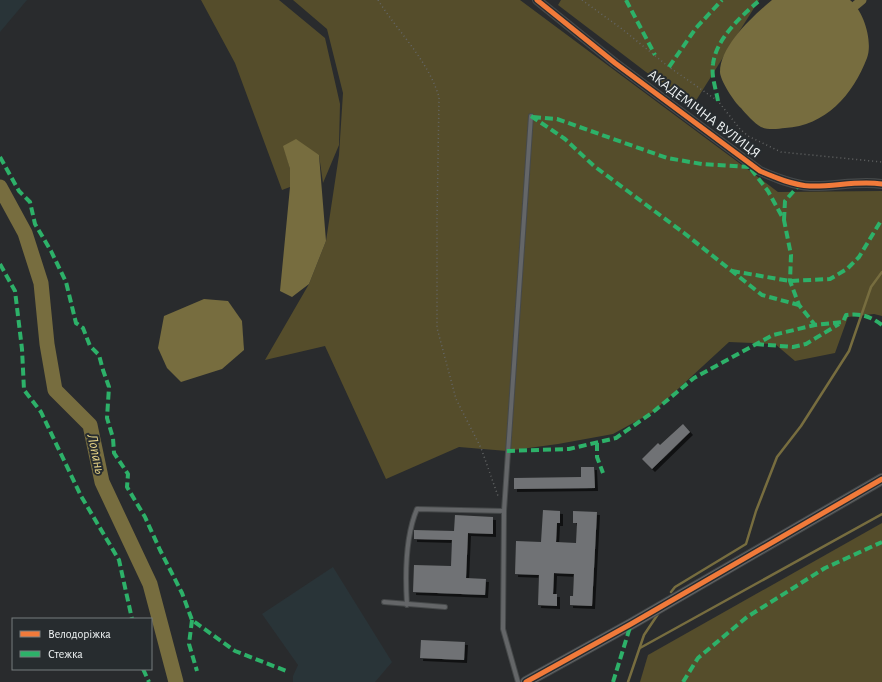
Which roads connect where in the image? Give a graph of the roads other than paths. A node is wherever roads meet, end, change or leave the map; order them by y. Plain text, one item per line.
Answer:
1 (537, 0) edge
2 (532, 116) dead end
3 (882, 184) edge
4 (882, 479) edge
5 (504, 511) junction
6 (384, 602) dead end
7 (407, 605) junction
8 (445, 608) dead end
9 (518, 682) edge
10 (526, 682) edge

1 - 3 street, АКАДЕМІЧНА ВУЛИЦЯ
2 - 5 lane
4 - 10 street
5 - 7 lane
5 - 9 lane
6 - 7 lane
7 - 8 lane

